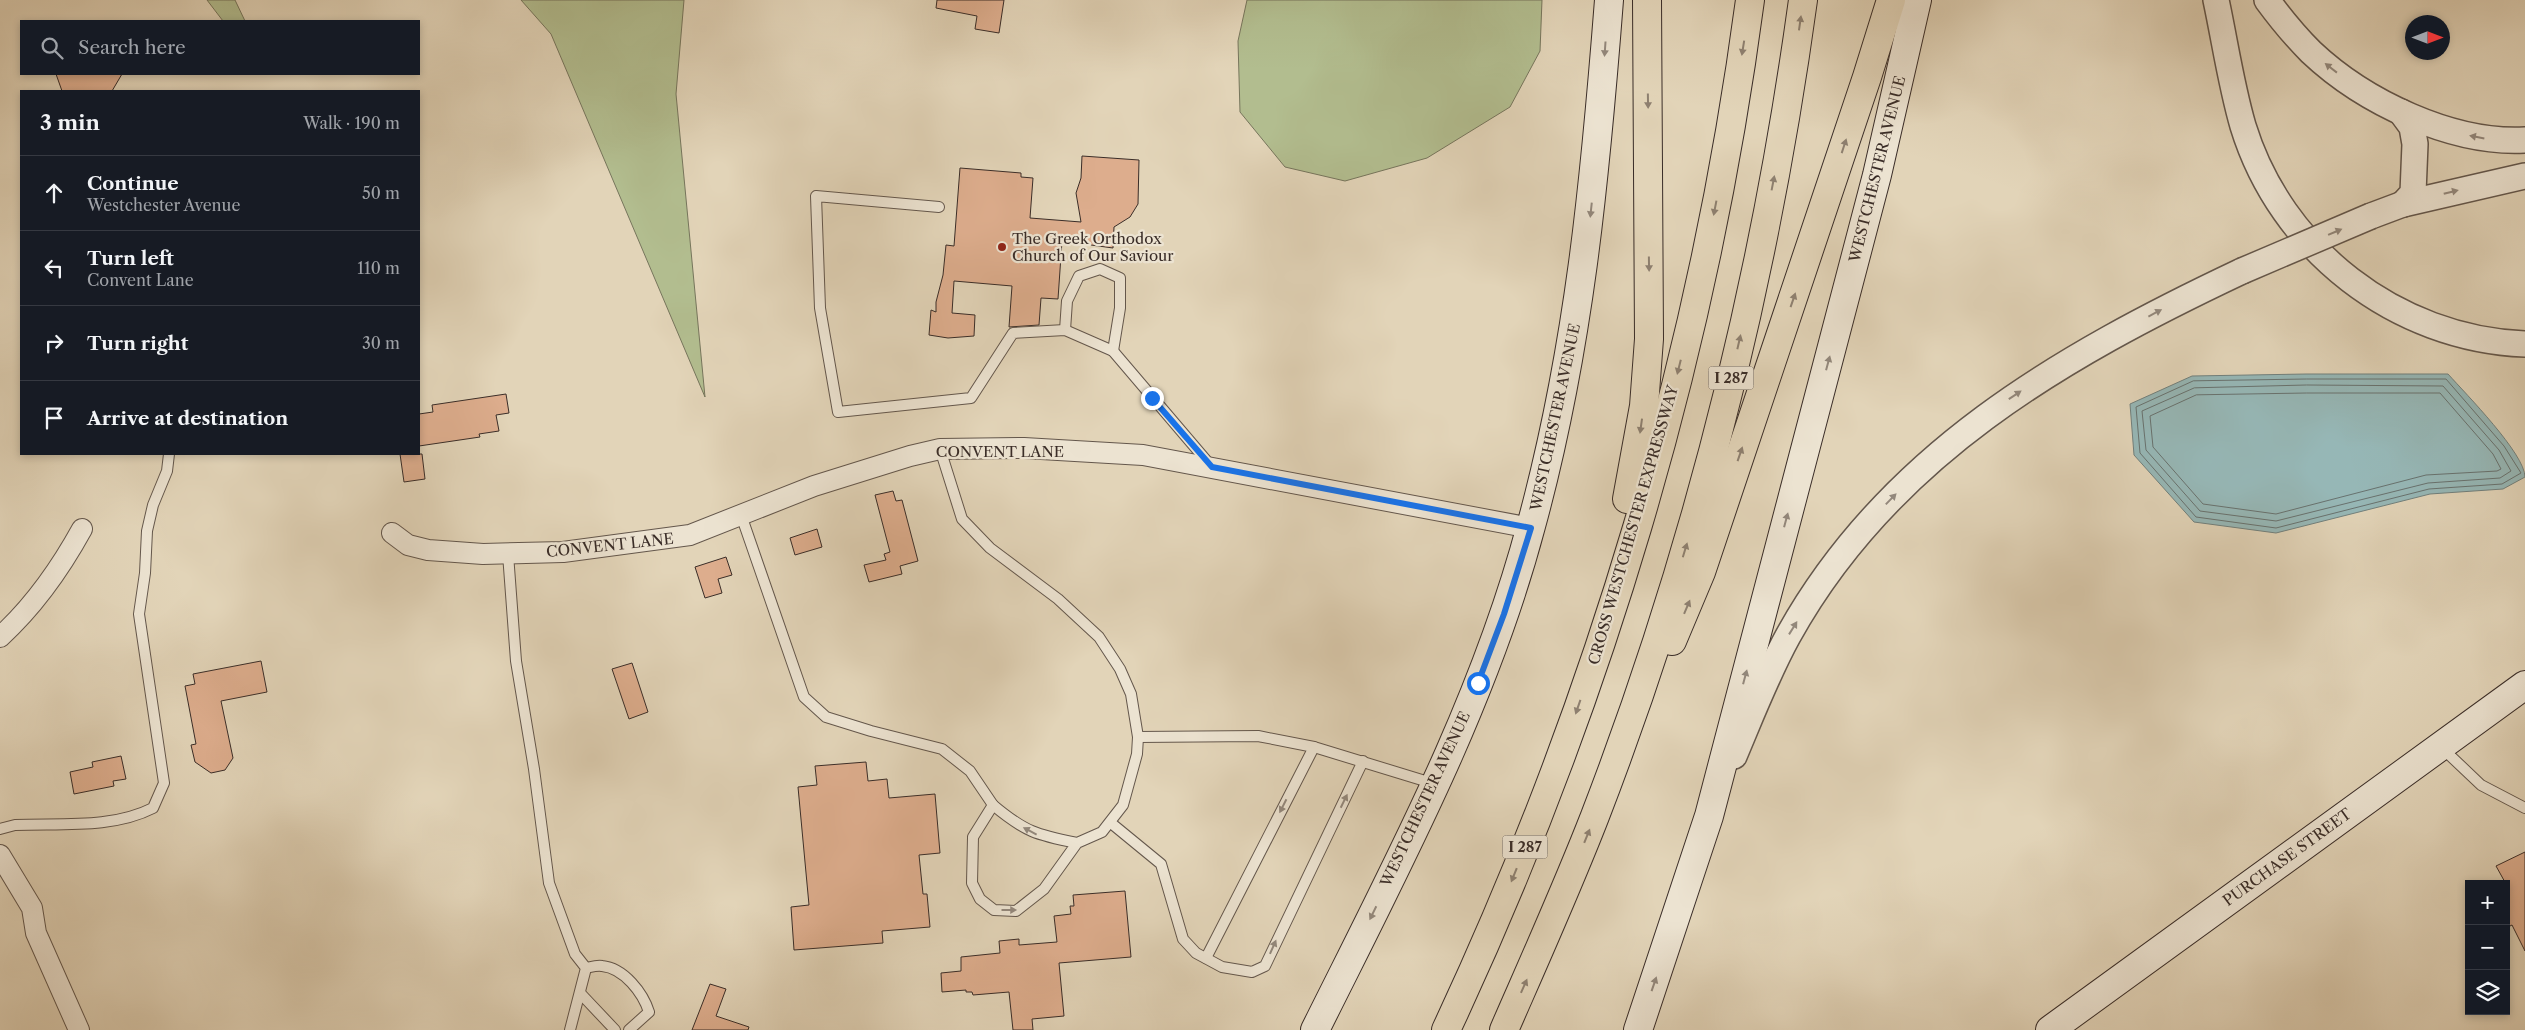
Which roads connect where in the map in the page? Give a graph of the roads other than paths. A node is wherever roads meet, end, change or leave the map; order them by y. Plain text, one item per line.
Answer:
1 (1609, 0) edge
2 (1647, 0) edge
3 (1750, 0) edge
4 (1803, 0) edge
5 (1891, 0) edge
6 (1918, 0) edge
7 (2216, 0) edge
8 (2267, 0) edge
9 (2401, 112) junction
10 (2525, 140) edge
11 (2525, 176) edge
12 (2402, 204) junction
13 (939, 207) dead end
14 (1065, 330) junction
15 (2525, 344) edge
16 (1113, 351) junction
17 (940, 449) junction
18 (169, 455) edge
19 (1212, 467) junction
20 (741, 515) junction
21 (1531, 528) junction
22 (82, 529) dead end
23 (392, 533) dead end
24 (508, 554) junction
25 (0, 637) edge
26 (1594, 661) junction
27 (2525, 685) edge
28 (1138, 737) junction
29 (1620, 746) junction
30 (2440, 746) junction
31 (1314, 747) junction
32 (1363, 761) junction
33 (1435, 784) junction
34 (993, 806) junction
35 (2525, 808) edge
36 (1709, 816) junction
37 (1111, 823) junction
38 (0, 829) edge
39 (1077, 842) junction
40 (0, 855) edge
41 (1206, 958) junction
42 (586, 968) junction
43 (581, 994) junction
44 (79, 1030) edge
45 (570, 1030) edge
46 (615, 1030) edge
47 (629, 1030) edge
48 (1315, 1030) edge
49 (1446, 1030) edge
50 (1504, 1030) edge
51 (1638, 1030) edge
52 (2050, 1030) edge

1 -> 21 main road, WESTCHESTER AVENUE
2 -> 26 highway
3 -> 26 highway, CROSS WESTCHESTER EXPRESSWAY / I 287
29 -> 4 highway, I 287
29 -> 5 highway
36 -> 6 main road, WESTCHESTER AVENUE
7 - 15 street
9 -> 8 street
10 -> 9 street
9 - 12 street
12 -> 11 street
36 -> 12 street, bridge
13 - 14 lane
14 - 16 lane
14 - 16 lane
16 - 19 lane
17 - 19 street, CONVENT LANE
17 - 20 street, CONVENT LANE
17 - 28 lane
18 - 38 lane
19 - 21 street, CONVENT LANE
20 - 24 street, CONVENT LANE
20 - 34 lane
21 - 33 main road, WESTCHESTER AVENUE
22 - 25 street
23 - 24 street, CONVENT LANE
24 - 42 lane
26 -> 49 highway, CROSS WESTCHESTER EXPRESSWAY / I 287
27 - 30 main road, PURCHASE STREET
28 - 31 lane
28 - 37 lane
50 -> 29 highway, I 287
30 - 35 lane
30 - 52 main road, PURCHASE STREET
31 - 32 lane
31 -> 41 lane
32 - 33 lane
41 -> 32 lane
33 -> 48 main road, WESTCHESTER AVENUE
39 -> 34 lane
34 -> 39 lane
51 -> 36 main road, WESTCHESTER AVENUE
37 - 39 lane
37 - 41 lane
40 - 44 street
42 - 43 lane
42 - 47 lane
43 - 45 lane
43 - 46 lane

